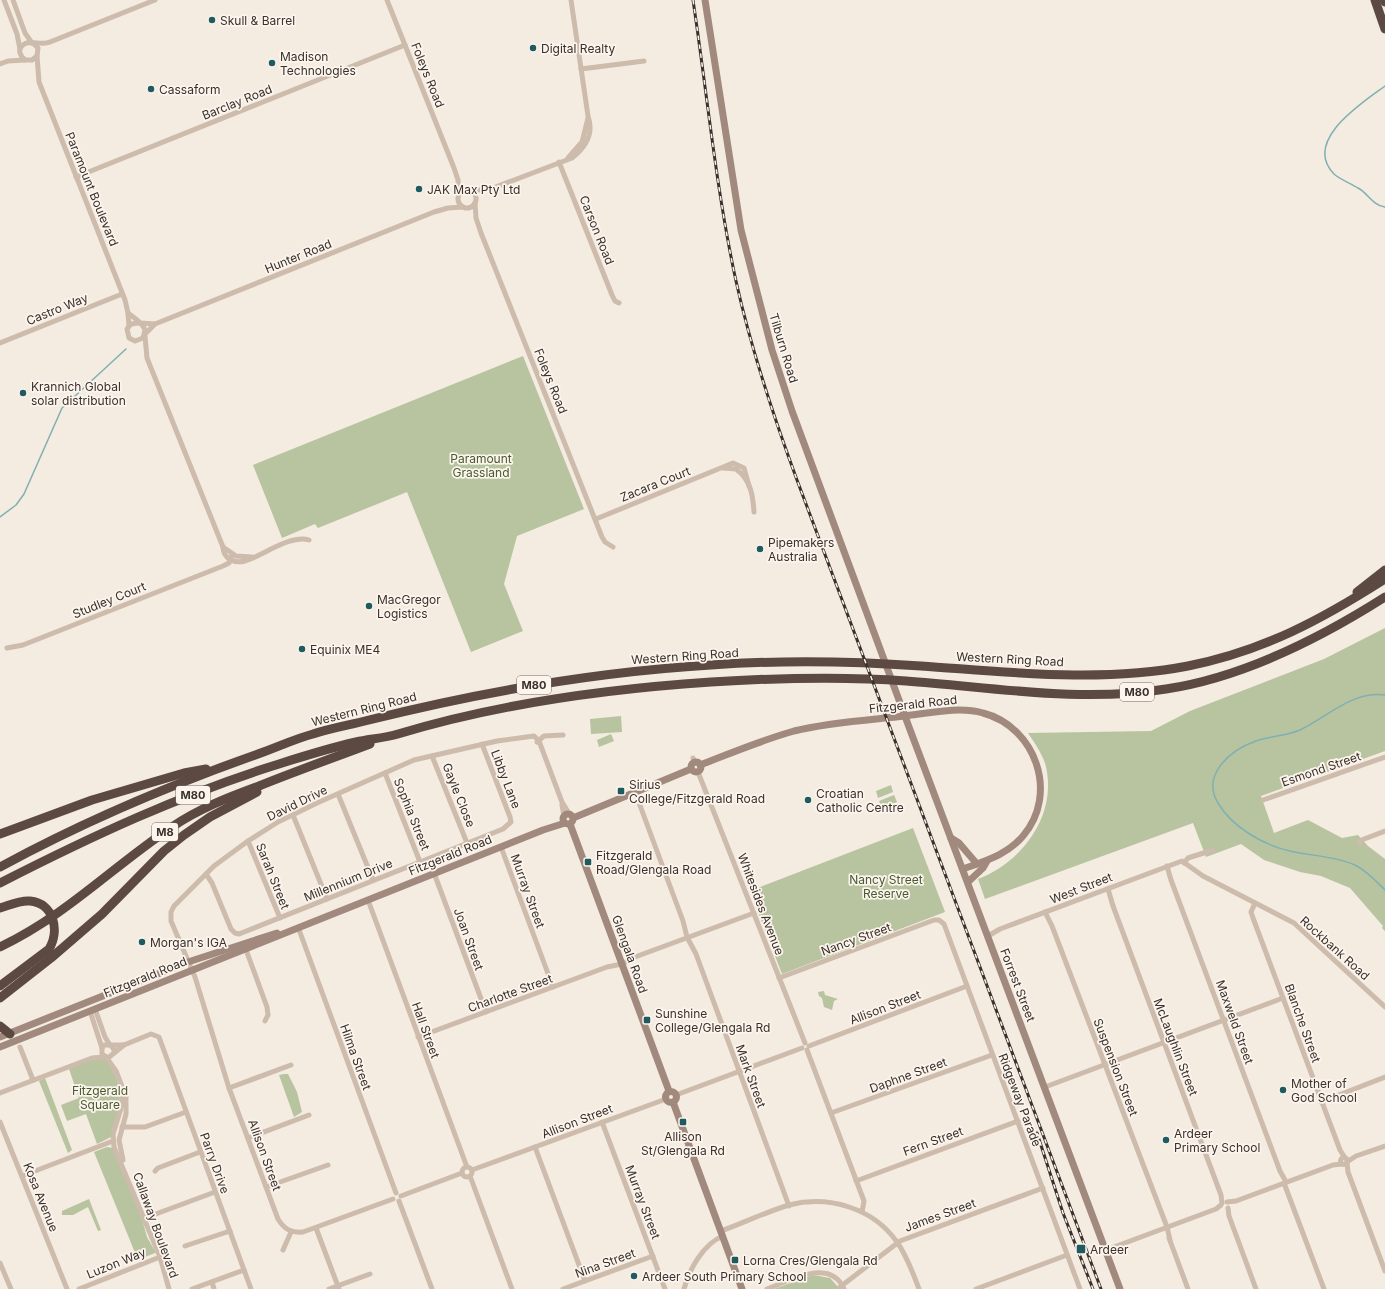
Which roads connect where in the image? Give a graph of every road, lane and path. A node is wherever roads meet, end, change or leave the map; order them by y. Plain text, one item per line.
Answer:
1 (4, 0) edge
2 (13, 0) edge
3 (155, 0) edge
4 (387, 0) edge
5 (571, 0) edge
6 (705, 0) edge
7 (1375, 0) edge
8 (1385, 29) edge
9 (33, 43) junction
10 (46, 44) junction
11 (405, 45) junction
12 (20, 50) junction
13 (38, 55) junction
14 (26, 60) junction
15 (8, 61) junction
16 (644, 62) dead end
17 (0, 64) edge
18 (580, 69) junction
19 (37, 72) junction
20 (559, 162) junction
21 (76, 177) junction
22 (458, 180) junction
23 (470, 190) junction
24 (486, 190) junction
25 (458, 195) junction
26 (476, 202) junction
27 (464, 207) junction
28 (448, 208) junction
29 (476, 218) junction
30 (122, 294) junction
31 (620, 302) dead end
32 (128, 313) junction
33 (139, 323) junction
34 (155, 324) junction
35 (129, 326) junction
36 (145, 335) junction
37 (135, 341) junction
38 (0, 343) edge
39 (145, 350) junction
40 (754, 512) dead end
41 (596, 519) junction
42 (309, 540) dead end
43 (613, 547) dead end
44 (230, 558) junction
45 (1385, 570) edge
46 (1385, 579) edge
47 (1385, 597) edge
48 (1385, 602) edge
49 (1358, 614) junction
50 (1321, 619) junction
51 (7, 648) dead end
52 (895, 688) joint
53 (396, 734) junction
54 (564, 734) dead end
55 (538, 741) junction
56 (482, 744) junction
57 (432, 756) junction
58 (1385, 757) edge
59 (695, 765) junction
60 (221, 767) junction
61 (384, 773) junction
62 (273, 780) junction
63 (635, 792) junction
64 (338, 794) junction
65 (1263, 800) dead end
66 (293, 816) junction
67 (567, 819) junction
68 (511, 822) joint
69 (1385, 831) edge
70 (0, 834) edge
71 (951, 838) junction
72 (248, 841) junction
73 (467, 843) junction
74 (1360, 844) dead end
75 (501, 847) junction
76 (1213, 850) dead end
77 (987, 861) junction
78 (420, 862) junction
79 (1184, 863) junction
80 (976, 864) junction
81 (0, 866) edge
82 (1167, 866) junction
83 (963, 869) junction
84 (434, 873) junction
85 (206, 874) junction
86 (373, 880) junction
87 (968, 882) junction
88 (0, 883) edge
89 (1106, 889) junction
90 (327, 899) junction
91 (368, 900) junction
92 (1255, 903) junction
93 (0, 908) edge
94 (1047, 911) junction
95 (754, 913) junction
96 (280, 918) junction
97 (939, 920) joint
98 (298, 927) junction
99 (987, 934) junction
100 (689, 937) junction
101 (234, 946) junction
102 (0, 947) edge
103 (247, 949) junction
104 (239, 952) junction
105 (249, 959) junction
106 (188, 962) junction
107 (621, 962) junction
108 (193, 974) junction
109 (779, 978) junction
110 (22, 981) junction
111 (0, 986) edge
112 (967, 986) junction
113 (553, 987) junction
114 (0, 998) edge
115 (1283, 998) junction
116 (89, 1002) junction
117 (0, 1006) edge
118 (1385, 1007) edge
119 (92, 1010) junction
120 (486, 1012) junction
121 (1224, 1020) junction
122 (265, 1021) dead end
123 (0, 1026) edge
124 (10, 1034) junction
125 (0, 1037) edge
126 (418, 1037) junction
127 (1164, 1043) junction
128 (111, 1045) junction
129 (124, 1045) junction
130 (0, 1046) edge
131 (20, 1047) dead end
132 (806, 1047) junction
133 (101, 1049) junction
134 (113, 1054) junction
135 (992, 1054) junction
136 (105, 1057) junction
137 (92, 1058) junction
138 (291, 1065) dead end
139 (1104, 1065) junction
140 (116, 1071) junction
141 (739, 1072) junction
142 (1385, 1078) edge
143 (33, 1080) junction
144 (121, 1085) junction
145 (229, 1088) junction
146 (1045, 1088) junction
147 (0, 1093) edge
148 (672, 1098) junction
149 (1321, 1102) junction
150 (186, 1112) junction
151 (831, 1113) junction
152 (309, 1115) dead end
153 (117, 1120) junction
154 (124, 1120) junction
155 (1018, 1121) junction
156 (0, 1122) edge
157 (602, 1122) junction
158 (136, 1126) junction
159 (122, 1127) junction
160 (248, 1138) junction
161 (116, 1141) junction
162 (1385, 1146) edge
163 (535, 1147) junction
164 (200, 1152) junction
165 (1344, 1161) junction
166 (328, 1165) dead end
167 (466, 1167) junction
168 (155, 1170) dead end
169 (472, 1170) junction
170 (462, 1173) junction
171 (22, 1176) junction
172 (470, 1176) junction
173 (856, 1181) junction
174 (1284, 1183) junction
175 (266, 1187) junction
176 (1043, 1188) junction
177 (215, 1192) junction
178 (399, 1194) junction
179 (393, 1199) junction
180 (399, 1201) junction
181 (789, 1206) junction
182 (1225, 1206) junction
183 (862, 1212) junction
184 (145, 1218) junction
185 (316, 1228) junction
186 (1165, 1228) junction
187 (230, 1231) junction
188 (291, 1232) junction
189 (722, 1234) junction
190 (897, 1242) junction
191 (185, 1246) dead end
192 (283, 1250) dead end
193 (1106, 1250) junction
194 (1067, 1255) junction
195 (160, 1256) junction
196 (652, 1256) junction
197 (0, 1263) edge
198 (244, 1270) junction
199 (1385, 1271) edge
200 (370, 1274) dead end
201 (585, 1281) junction
202 (212, 1282) junction
203 (842, 1287) edge
204 (338, 1288) edge
205 (11, 1289) edge
206 (70, 1289) edge
207 (79, 1289) edge
208 (169, 1289) edge
209 (192, 1289) edge
210 (214, 1289) edge
211 (251, 1289) edge
212 (329, 1289) edge
213 (432, 1289) edge
214 (512, 1289) edge
215 (564, 1289) edge
216 (665, 1289) edge
217 (684, 1289) edge
218 (742, 1289) edge
219 (767, 1289) edge
220 (919, 1289) edge
221 (976, 1289) edge
222 (1080, 1289) edge
223 (1120, 1289) edge
224 (1188, 1289) edge
225 (1256, 1289) edge
226 (1324, 1289) edge

1 - 12 street
2 - 9 street
3 - 10 street
4 - 11 street, Foleys Road
5 - 18 street
6 - 52 street, Tilburn Road
7 - 8 highway
9 - 10 street
9 - 12 street
9 - 13 street
10 - 13 street
11 - 21 street, Barclay Road
11 - 22 street, Foleys Road
12 - 14 street
12 - 15 street
13 - 14 street
13 - 19 street, Paramount Boulevard
14 - 15 street
14 - 19 street, Paramount Boulevard
15 - 17 street
16 - 18 street
18 - 20 street
19 - 21 street, Paramount Boulevard
20 - 24 street
20 - 31 street, Carson Road
21 - 30 street, Paramount Boulevard
22 - 23 street, Foleys Road
22 - 25 street, Foleys Road
23 - 24 street
23 - 25 street
23 - 26 street
24 - 26 street
25 - 27 street
25 - 28 street, Hunter Road
26 - 27 street
26 - 29 street, Foleys Road
27 - 28 street, Hunter Road
27 - 29 street, Foleys Road
28 - 34 street, Hunter Road
29 - 41 street, Foleys Road
30 - 32 street, Paramount Boulevard
30 - 38 street, Castro Way
32 - 33 street, Paramount Boulevard
32 - 35 street, Paramount Boulevard
33 - 34 street, Hunter Road
33 - 35 street
33 - 36 street
34 - 36 street, Hunter Road
35 - 37 street
36 - 37 street
36 - 39 street
37 - 39 street
39 - 44 street
40 - 41 street, Zacara Court
41 - 43 street, Foleys Road
42 - 44 street
44 - 51 street, Studley Court
45 - 50 highway
46 - 50 highway, Western Ring Road / M80
47 - 49 highway, M80
48 - 49 highway
49 - 53 highway, M80
50 - 60 highway, Western Ring Road / M80
52 - 71 street, Forrest Street
53 - 62 highway
53 - 88 highway, M80
54 - 55 street
55 - 56 street, David Drive
55 - 67 street
56 - 57 street, David Drive
56 - 68 street, Libby Lane
57 - 61 street, David Drive
57 - 73 street, Gayle Close
58 - 65 street, Esmond Street
59 - 63 street, Fitzgerald Road
59 - 77 street, Fitzgerald Road
59 - 95 street, Whitesides Avenue
60 - 70 highway
60 - 81 highway, Western Ring Road / M80
61 - 64 street, David Drive
61 - 78 street, Sophia Street
62 - 102 highway, M8
62 - 110 highway
63 - 67 street, Fitzgerald Road
63 - 100 street, Mark Street
64 - 66 street, David Drive
64 - 86 street
66 - 72 street, David Drive
66 - 90 street
67 - 75 street, Fitzgerald Road
67 - 107 street, Glengala Road
68 - 73 street, Millennium Drive
69 - 74 street
71 - 80 street
71 - 83 street, Forrest Street
72 - 85 street, David Drive
72 - 96 street, Sarah Street
73 - 78 street, Millennium Drive
75 - 84 street, Fitzgerald Road
75 - 113 street, Murray Street
76 - 79 street, West Street
77 - 80 street, Fitzgerald Road
77 - 87 street
78 - 86 street, Millennium Drive
79 - 82 street, West Street
79 - 92 street, Rockbank Road
80 - 83 street, Fitzgerald Road
82 - 89 street, West Street
82 - 121 street, Maxweld Street
83 - 87 street, Forrest Street
84 - 91 street, Fitzgerald Road
84 - 120 street, Joan Street
85 - 96 street, Millennium Drive
85 - 106 street, David Drive
86 - 90 street, Millennium Drive
87 - 99 street, Forrest Street
89 - 94 street, West Street
89 - 127 street, McLaughlin Street
90 - 96 street, Millennium Drive
91 - 98 street, Fitzgerald Road
91 - 126 street, Hall Street
92 - 115 street, Blanche Street
92 - 118 street, Rockbank Road
93 - 111 highway
94 - 99 street, West Street
94 - 139 street, Suspension Street
95 - 100 street, Charlotte Street
95 - 109 street, Whitesides Avenue
97 - 109 street, Nancy Street
97 - 112 street, Ridgeway Parade
98 - 101 street, Fitzgerald Road
98 - 103 street, Fitzgerald Road
98 - 178 street, Hilma Street
99 - 146 street, Forrest Street
100 - 107 street, Charlotte Street
100 - 141 street, Mark Street
101 - 103 street
101 - 106 street, Fitzgerald Road
103 - 104 street, Fitzgerald Road
103 - 105 street
104 - 105 street
104 - 108 street, Fitzgerald Road
105 - 122 street
106 - 108 street, David Drive
106 - 116 street, Fitzgerald Road
107 - 113 street, Charlotte Street
107 - 148 street, Glengala Road
108 - 119 street, Fitzgerald Road
108 - 145 street, Allison Street
109 - 132 street, Whitesides Avenue
110 - 114 highway
110 - 117 highway
112 - 132 street, Allison Street
112 - 135 street, Ridgeway Parade
113 - 120 street, Charlotte Street
115 - 121 street
115 - 149 street, Blanche Street
116 - 119 street
116 - 124 street, Fitzgerald Road
119 - 128 street
119 - 130 street, Fitzgerald Road
119 - 133 street
120 - 126 street, Charlotte Street
121 - 127 street
121 - 174 street, Maxweld Street
123 - 124 highway
124 - 125 street, Fitzgerald Road
126 - 167 street, Hall Street
127 - 139 street
127 - 182 street, McLaughlin Street
128 - 129 street
128 - 133 street
128 - 134 street
129 - 134 street
129 - 150 street, Parry Drive
131 - 143 street
132 - 141 street, Allison Street
132 - 151 street, Whitesides Avenue
133 - 136 street
133 - 137 street
134 - 136 street
134 - 140 street, Callaway Boulevard
135 - 151 street, Daphne Street
135 - 155 street, Ridgeway Parade
136 - 137 street
136 - 140 street, Callaway Boulevard
137 - 143 street
138 - 145 street
139 - 146 street
139 - 186 street, Suspension Street
140 - 144 street, Callaway Boulevard
141 - 148 street, Allison Street
141 - 181 street, Mark Street
142 - 149 street
143 - 147 street
144 - 153 street, Callaway Boulevard
144 - 154 street, Callaway Boulevard
145 - 160 street, Allison Street
146 - 193 street, Forrest Street
148 - 157 street, Allison Street
148 - 189 street
149 - 165 street, Blanche Street
150 - 158 street
150 - 164 street, Parry Drive
151 - 173 street, Whitesides Avenue
152 - 160 street
153 - 154 street
153 - 161 street, Callaway Boulevard
154 - 158 street
154 - 159 street, Callaway Boulevard
155 - 173 street, Fern Street
155 - 176 street, Ridgeway Parade
156 - 171 street, Kosa Avenue
157 - 163 street, Allison Street
157 - 196 street, Murray Street
158 - 159 street
159 - 161 street, Callaway Boulevard
160 - 175 street, Allison Street
161 - 171 street
161 - 184 street, Callaway Boulevard
162 - 165 street
163 - 169 street, Allison Street
163 - 201 street
164 - 168 street
164 - 177 street, Parry Drive
165 - 174 street
165 - 199 street, Blanche Street
166 - 175 street
167 - 169 street
167 - 170 street
169 - 172 street
170 - 172 street
170 - 178 street
171 - 206 street, Kosa Avenue
172 - 214 street
173 - 183 street, Whitesides Avenue
174 - 182 street
174 - 226 street, Maxweld Street
175 - 188 street, Allison Street
176 - 190 street, James Street
176 - 194 street, Ridgeway Parade
177 - 184 street
177 - 187 street, Parry Drive
178 - 179 street
178 - 180 street
179 - 180 street
179 - 185 street
180 - 213 street
181 - 183 street
181 - 189 street
182 - 186 street
182 - 225 street, McLaughlin Street
183 - 190 street
184 - 195 street, Callaway Boulevard
185 - 188 street
185 - 204 street
186 - 193 street
186 - 224 street, Suspension Street
187 - 191 street
187 - 198 street, Parry Drive
188 - 192 street
189 - 217 street
189 - 218 street
190 - 203 street, James Street
190 - 220 street
193 - 223 street, Forrest Street
194 - 221 street
194 - 222 street, Ridgeway Parade
195 - 207 street, Luzon Way
195 - 208 street, Callaway Boulevard
196 - 201 street, Nina Street
196 - 216 street, Murray Street
197 - 205 street
198 - 202 street
198 - 211 street, Parry Drive
200 - 204 street
201 - 215 street, Nina Street
202 - 209 street
202 - 210 street
203 - 219 street
204 - 212 street

